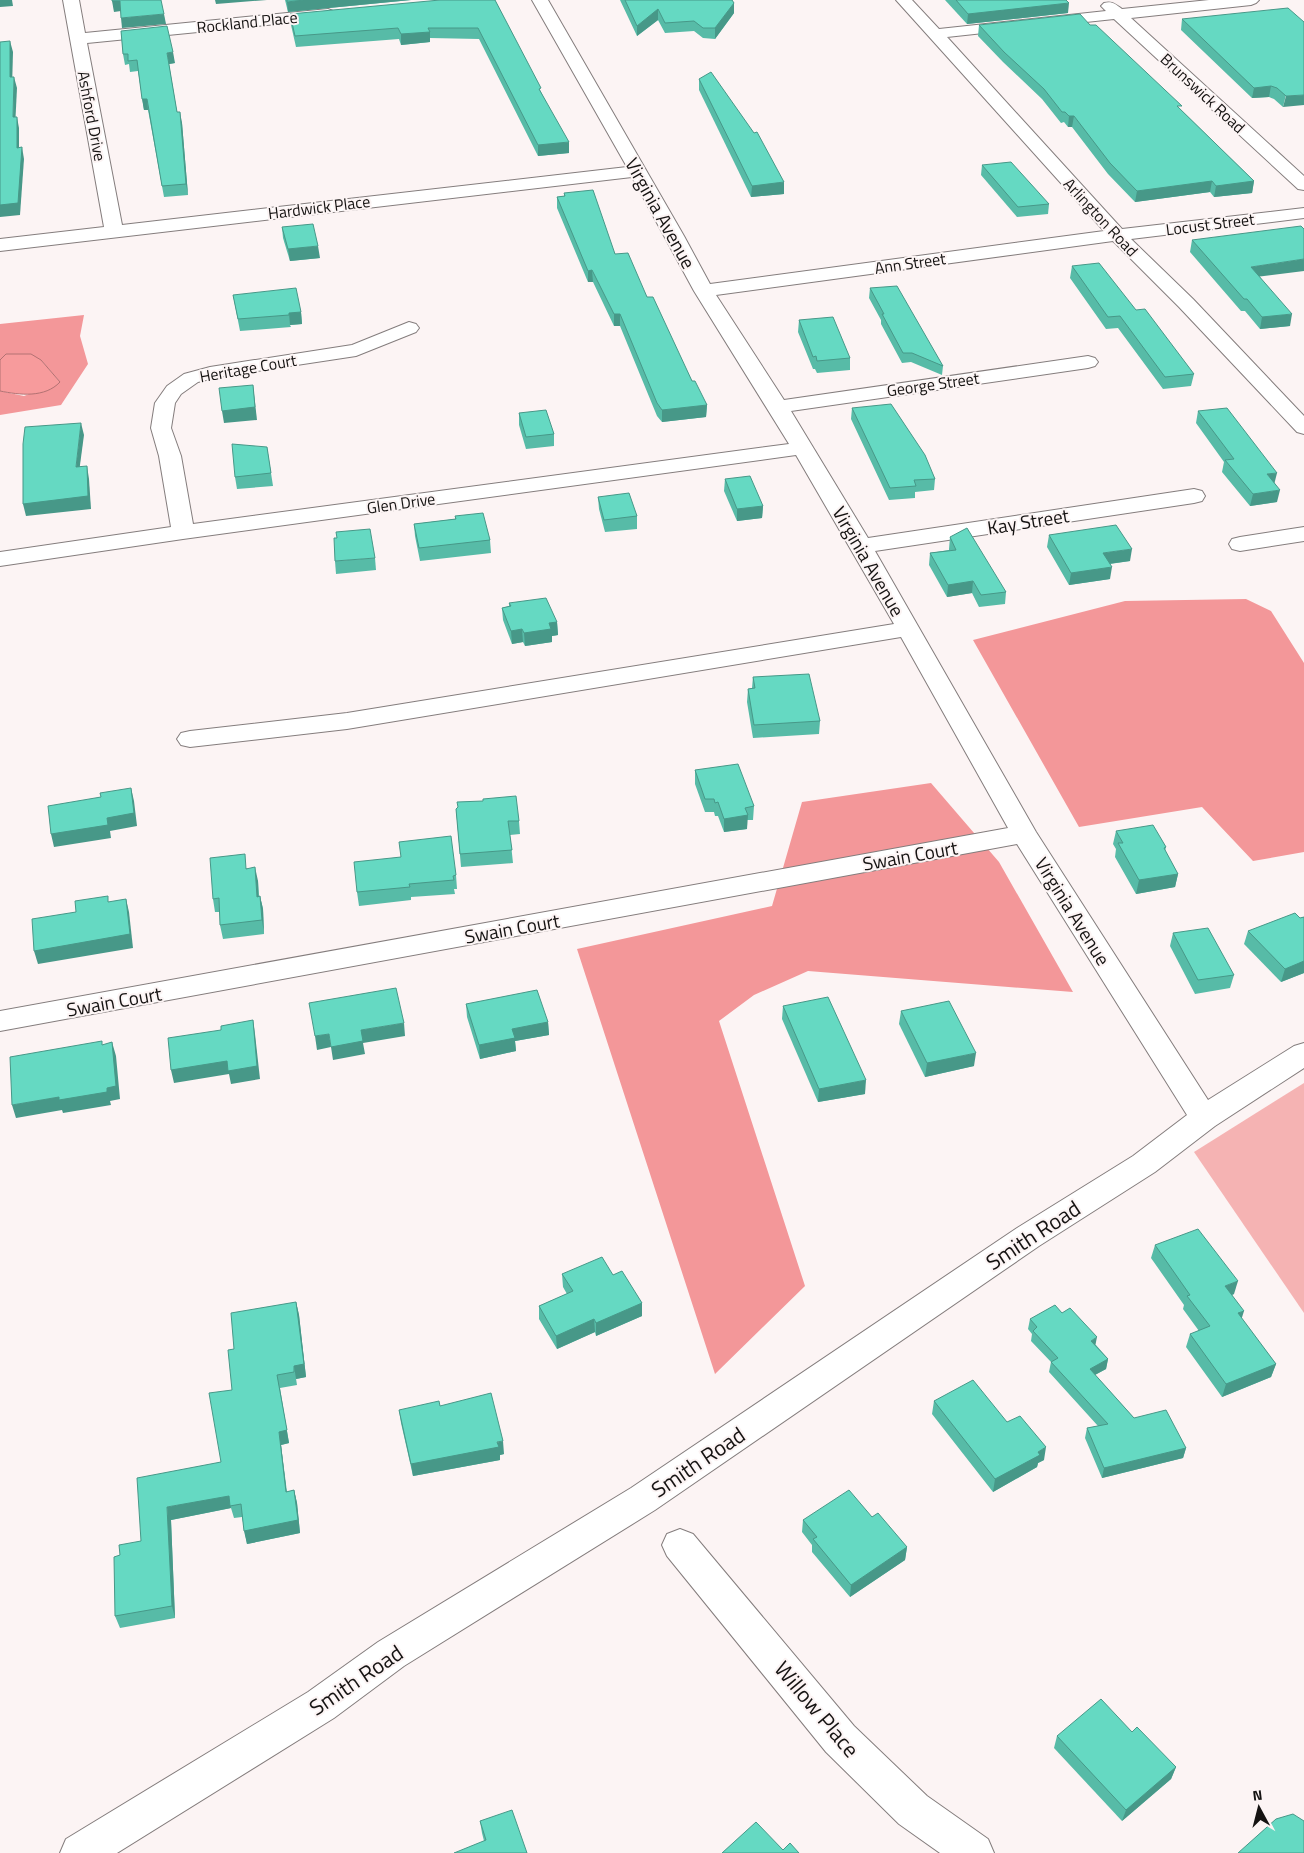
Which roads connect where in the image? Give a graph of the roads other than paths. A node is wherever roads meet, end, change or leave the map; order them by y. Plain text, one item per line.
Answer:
1 (71, 0) edge
2 (540, 0) edge
3 (904, 0) edge
4 (1103, 0) edge
5 (1251, 0) edge
6 (340, 13) edge
7 (1119, 15) junction
8 (935, 34) junction
9 (77, 39) junction
10 (638, 171) junction
11 (1304, 186) edge
12 (1304, 213) edge
13 (114, 231) junction
14 (1116, 235) junction
15 (0, 245) edge
16 (704, 292) junction
17 (409, 328) dead end
18 (1088, 362) dead end
19 (778, 407) junction
20 (1304, 428) edge
21 (803, 448) junction
22 (1194, 496) dead end
23 (183, 532) junction
24 (1304, 534) edge
25 (1240, 544) dead end
26 (861, 546) junction
27 (0, 559) edge
28 (908, 629) junction
29 (190, 739) dead end
30 (1024, 834) junction
31 (0, 1021) edge
32 (1304, 1054) edge
33 (1204, 1118) junction
34 (680, 1545) dead end
35 (80, 1853) edge
36 (974, 1853) edge

1 - 9 street, Ashford Drive
2 - 10 street, Virginia Avenue
3 - 8 street, Arlington Road
4 - 7 street, Brunswick Road
5 - 7 street
6 - 9 street, Rockland Place
7 - 8 street
7 - 11 street, Brunswick Road
8 - 14 street, Arlington Road
9 - 13 street, Ashford Drive
10 - 13 street, Hardwick Place
10 - 16 street, Virginia Avenue
12 - 14 street, Locust Street
13 - 15 street, Hardwick Place
14 - 16 street, Ann Street
14 - 20 street, Arlington Road
16 - 19 street, Virginia Avenue
17 - 23 street, Heritage Court
18 - 19 street, George Street
19 - 21 street, Virginia Avenue
21 - 23 street, Glen Drive
21 - 26 street, Virginia Avenue
22 - 26 street, Kay Street
23 - 27 street, Glen Drive
24 - 25 street
26 - 28 street, Virginia Avenue
28 - 29 street
28 - 30 street, Virginia Avenue
30 - 31 street, Swain Court
30 - 33 street, Virginia Avenue
32 - 33 street, Smith Road
33 - 35 street, Smith Road
34 - 36 street, Willow Place

